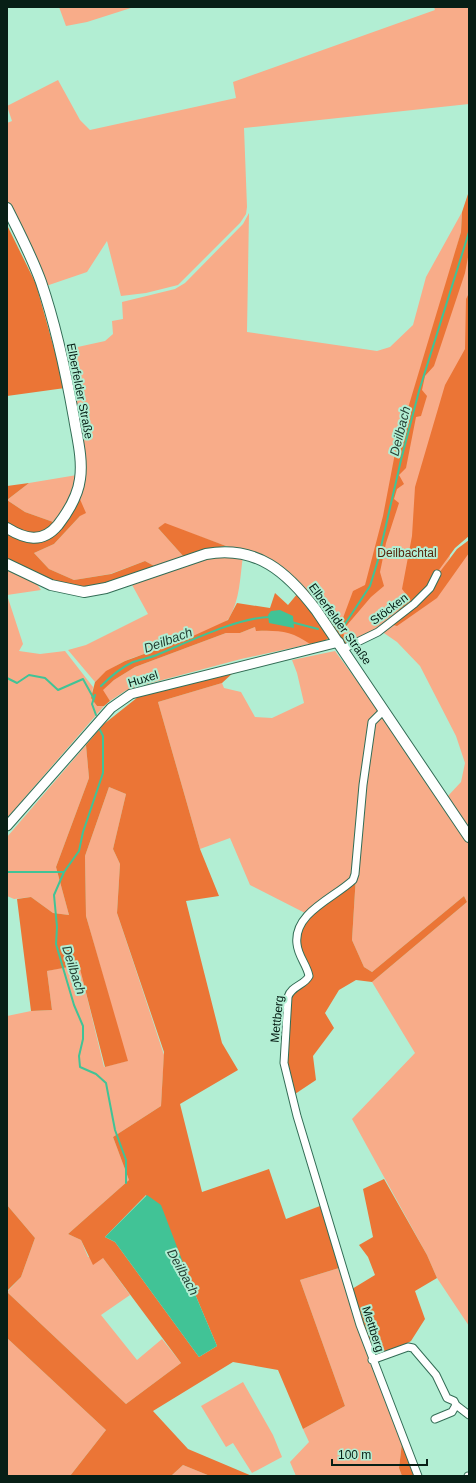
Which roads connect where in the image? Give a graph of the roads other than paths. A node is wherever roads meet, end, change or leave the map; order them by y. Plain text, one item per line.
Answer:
1 (7, 208) edge
2 (7, 528) edge
3 (7, 564) edge
4 (437, 574) dead end
5 (341, 646) junction
6 (384, 710) junction
7 (7, 826) edge
8 (469, 837) edge
9 (372, 1360) junction
10 (456, 1405) junction
11 (469, 1415) edge
12 (435, 1419) dead end
13 (418, 1476) edge

1 - 2 main road, Elberfelder Straße
3 - 5 main road, Elberfelder Straße
4 - 5 street, Stöcken
5 - 6 main road, Elberfelder Straße
5 - 7 street, Huxel
6 - 8 main road, Elberfelder Straße
6 - 9 street, Mettberg
9 - 10 street, Mettberg
9 - 13 street, Mettberg
10 - 11 street, Mettberg
10 - 12 street

